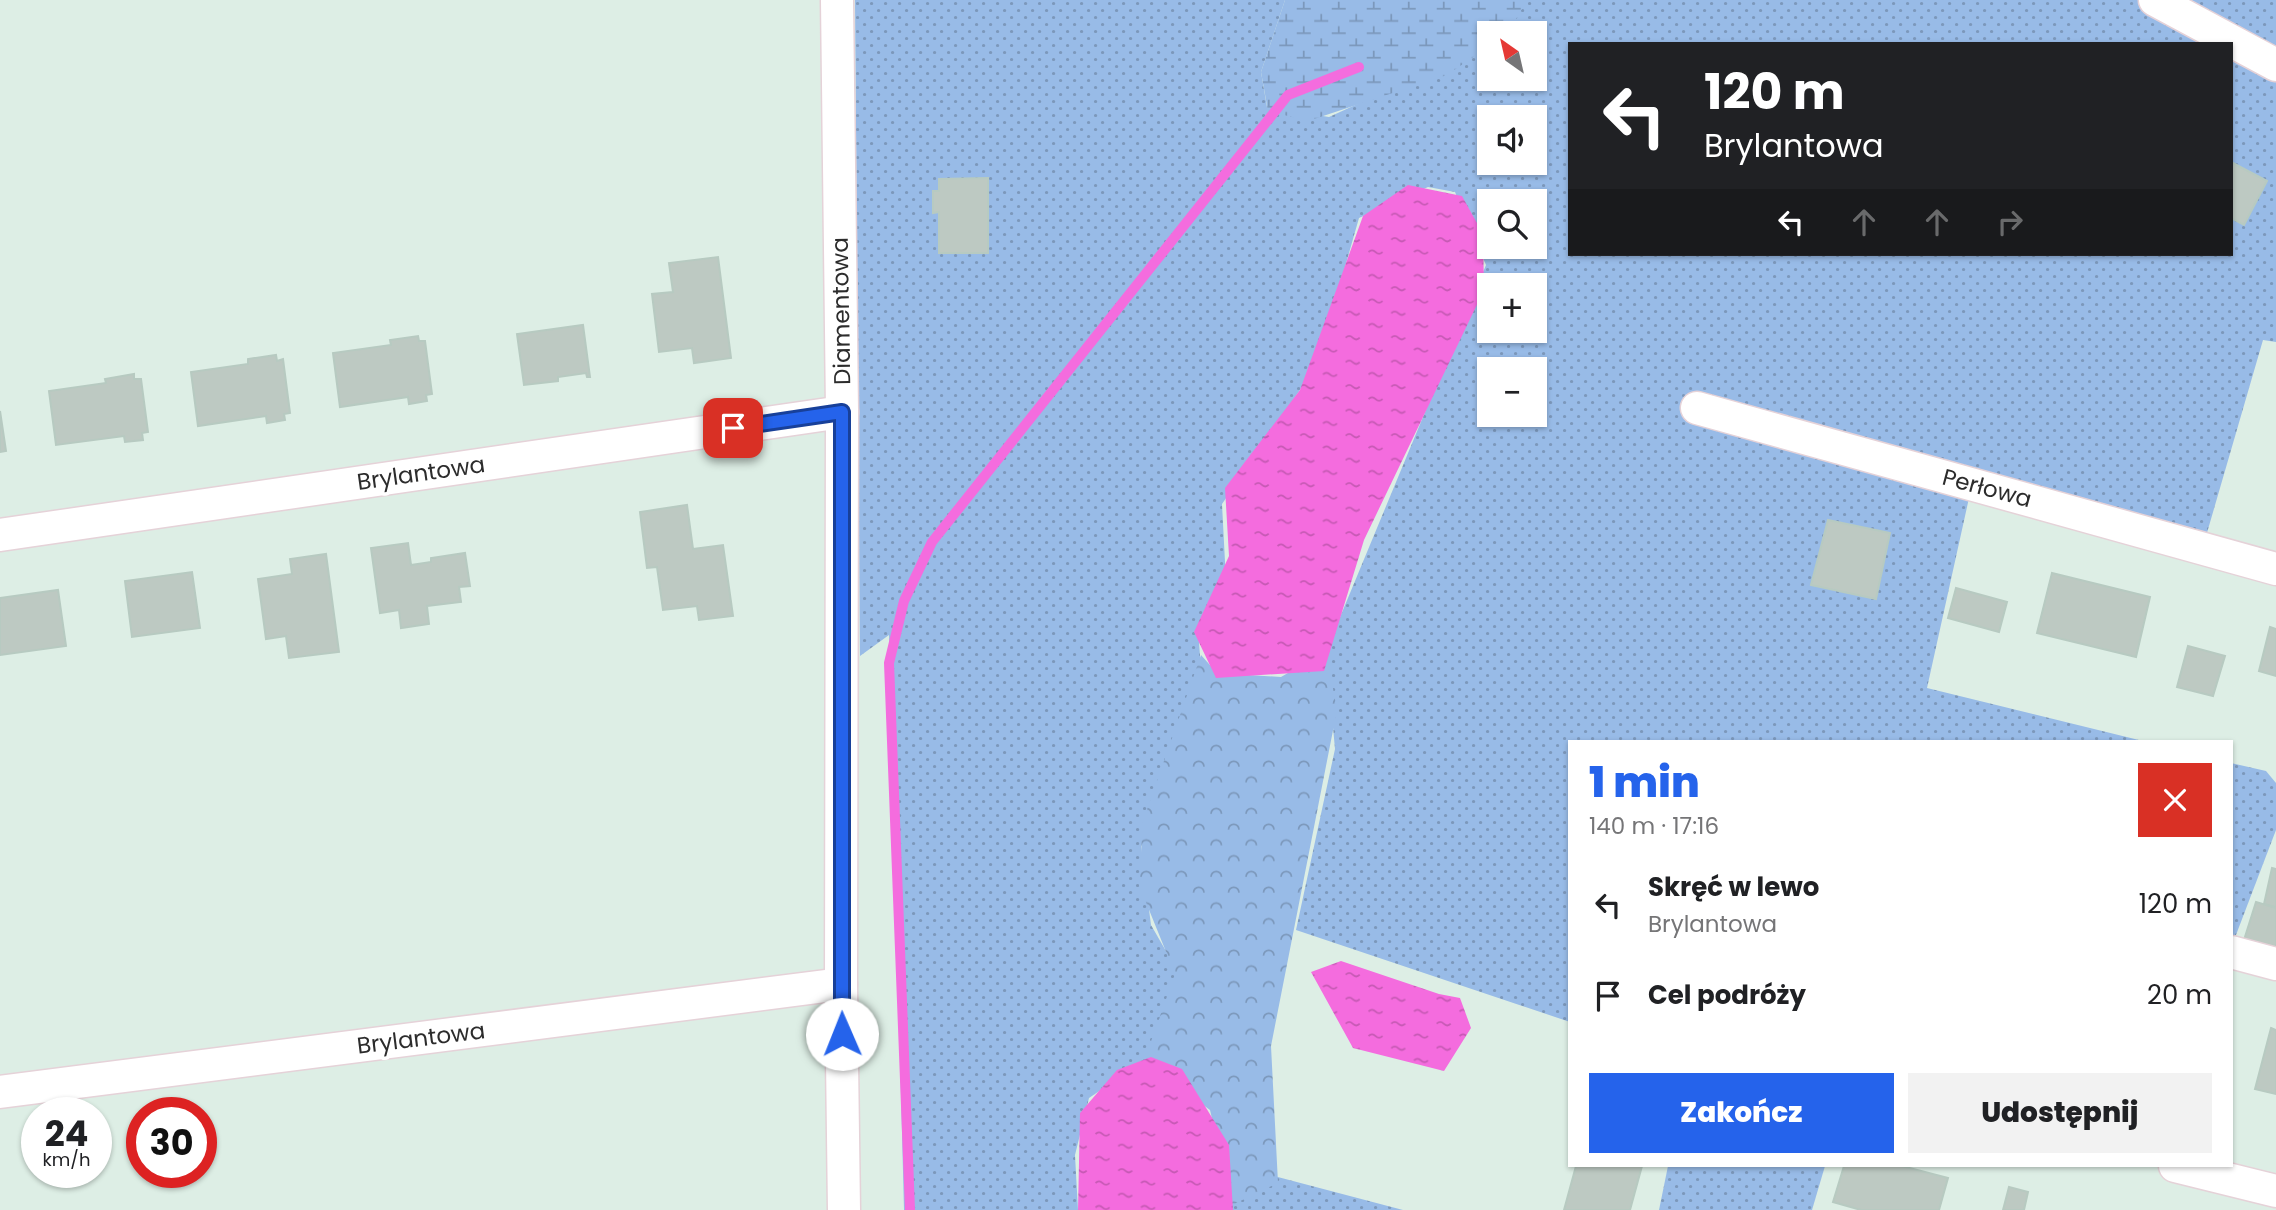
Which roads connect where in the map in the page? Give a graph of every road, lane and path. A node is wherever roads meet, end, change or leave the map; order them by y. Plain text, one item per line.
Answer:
1 (838, 0) edge
2 (2155, 0) edge
3 (2276, 65) edge
4 (1698, 408) dead end
5 (842, 412) junction
6 (0, 535) edge
7 (2276, 569) edge
8 (2233, 953) edge
9 (2276, 964) edge
10 (841, 984) junction
11 (0, 1092) edge
12 (2179, 1167) edge
13 (2276, 1191) edge
14 (844, 1210) edge

1 - 5 street, Diamentowa
2 - 3 street
4 - 7 street, Perłowa
5 - 6 street, Brylantowa
5 - 10 street, Diamentowa
8 - 9 street
10 - 11 street, Brylantowa
10 - 14 street, Diamentowa
12 - 13 street

